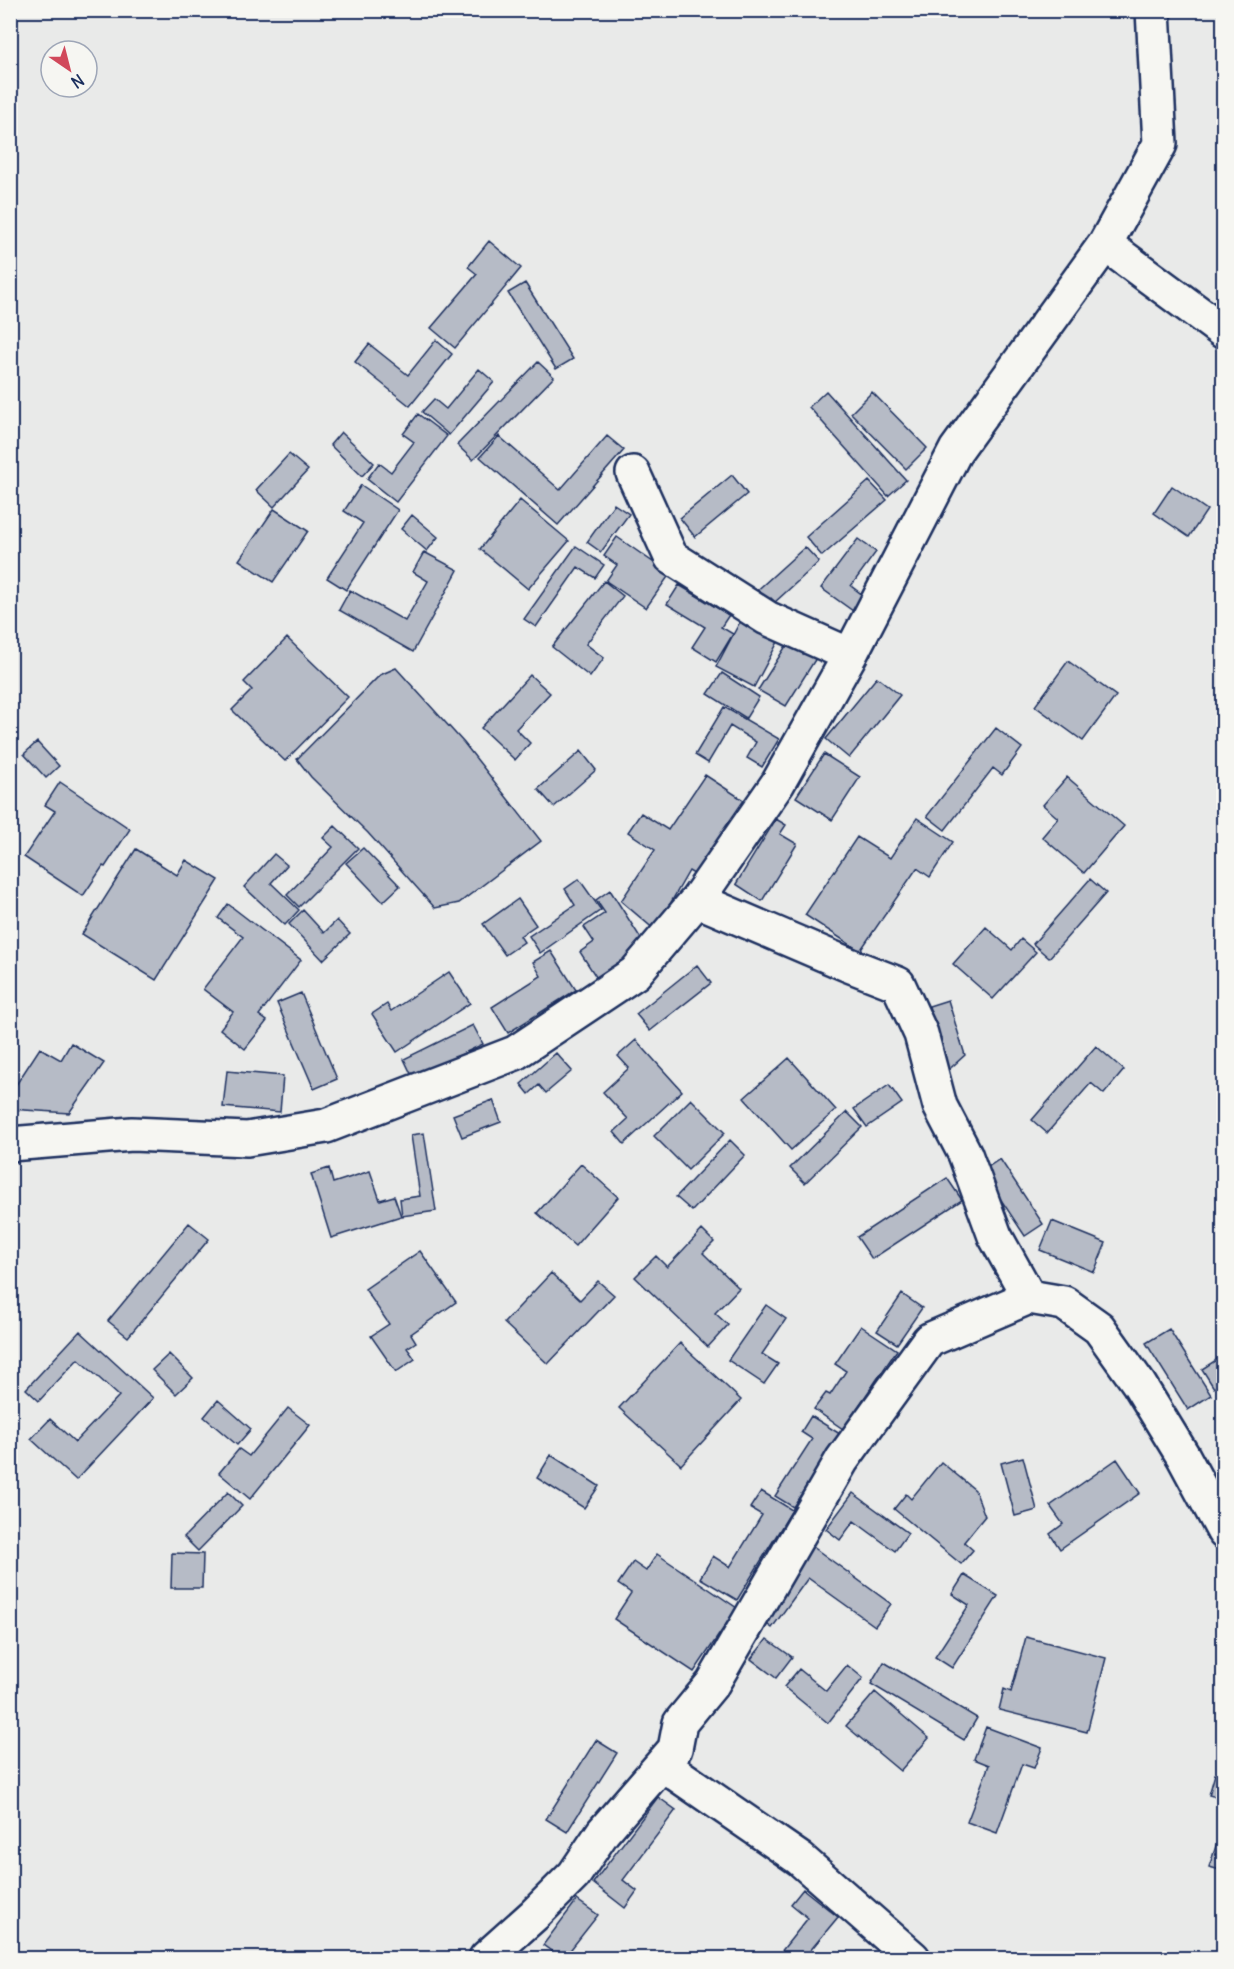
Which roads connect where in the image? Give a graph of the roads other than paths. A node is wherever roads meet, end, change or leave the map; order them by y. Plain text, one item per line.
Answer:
1 (1153, 10) edge
2 (1105, 244) junction
3 (1224, 332) edge
4 (633, 473) dead end
5 (850, 655) junction
6 (697, 900) junction
7 (10, 1144) edge
8 (1029, 1297) junction
9 (1224, 1532) edge
10 (662, 1764) junction
11 (486, 1959) edge
12 (913, 1959) edge

1 - 2 street
2 - 3 street
2 - 5 street
4 - 5 street
5 - 6 street
6 - 7 street
6 - 8 street
8 - 9 street
8 - 10 street
10 - 11 street
10 - 12 street

